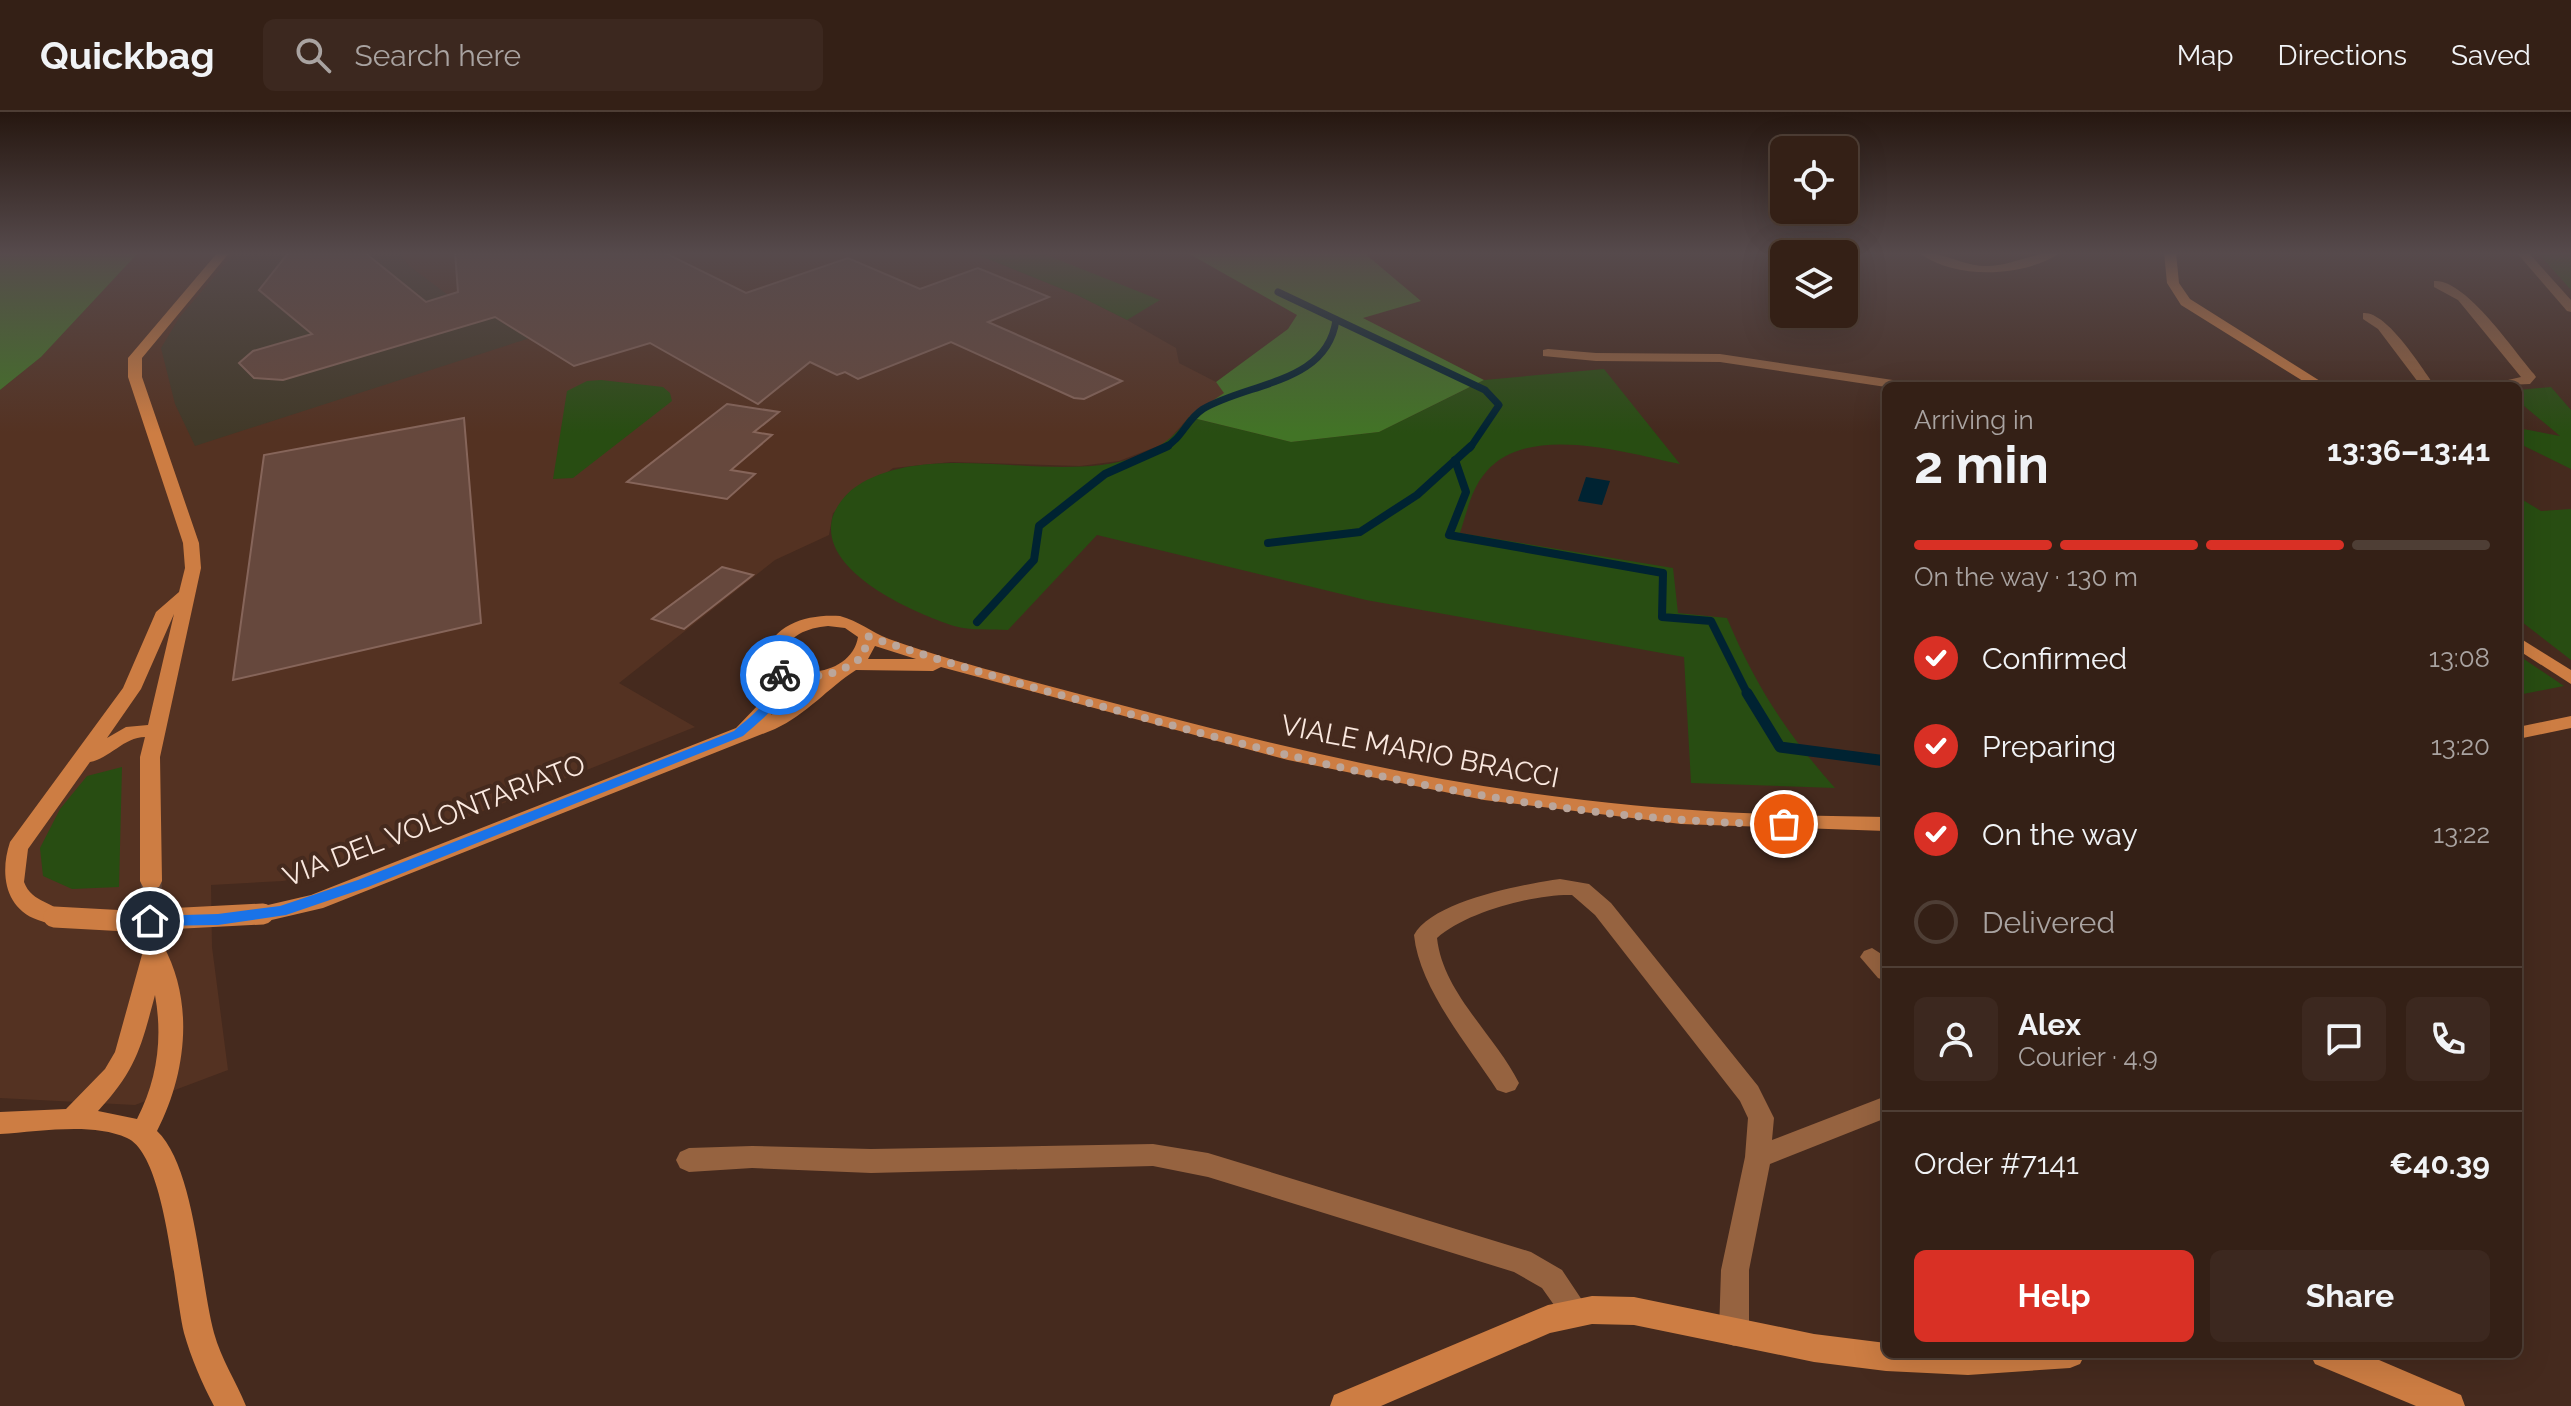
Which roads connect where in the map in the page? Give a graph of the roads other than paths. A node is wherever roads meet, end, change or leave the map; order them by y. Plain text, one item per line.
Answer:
1 (172, 312) edge
2 (2202, 312) edge
3 (2475, 312) edge
4 (2368, 316) dead end
5 (1548, 353) dead end
6 (1882, 382) edge
7 (2315, 382) edge
8 (2425, 382) edge
9 (2518, 382) edge
10 (189, 592) junction
11 (867, 636) junction
12 (2522, 647) edge
13 (953, 666) junction
14 (846, 668) junction
15 (781, 670) junction
16 (2571, 678) edge
17 (2571, 722) edge
18 (155, 731) junction
19 (2522, 732) edge
20 (738, 734) junction
21 (81, 763) junction
22 (1882, 824) edge
23 (151, 881) tunnel mouth
24 (1506, 1083) dead end
25 (1882, 1109) edge
26 (72, 1121) junction
27 (0, 1123) edge
28 (143, 1133) junction
29 (1758, 1157) junction
30 (689, 1160) dead end
31 (1576, 1312) junction
32 (1734, 1332) junction
33 (1882, 1356) edge
34 (1901, 1358) edge
35 (1943, 1358) edge
36 (2337, 1358) edge
37 (231, 1406) edge
38 (1345, 1406) edge
39 (2450, 1406) edge

1 - 10 street
2 - 7 street
3 - 9 street
4 - 8 street
5 - 6 street
10 - 18 street
10 - 21 street, VIA DEL VOLONTARIATO
11 - 13 street, VIALE MARIO BRACCI
11 - 14 street
11 - 15 street, VIALE MARIO BRACCI
12 - 16 street
13 - 14 street, VIALE MARIO BRACCI
13 - 22 street, VIALE MARIO BRACCI
14 - 15 street, VIALE MARIO BRACCI
14 - 20 street, VIA DEL VOLONTARIATO
15 - 20 street, VIA DEL VOLONTARIATO
17 - 19 street
18 - 21 street, VIA DEL VOLONTARIATO
18 - 23 street
20 - 21 street, VIA DEL VOLONTARIATO, bridge
24 - 29 street
25 - 29 street
26 - 27 street
26 - 28 street
26 - 28 street
28 - 37 street
29 - 32 street
30 - 31 street
31 - 32 street
31 - 38 street
32 - 33 street
34 - 35 street
36 - 39 street

